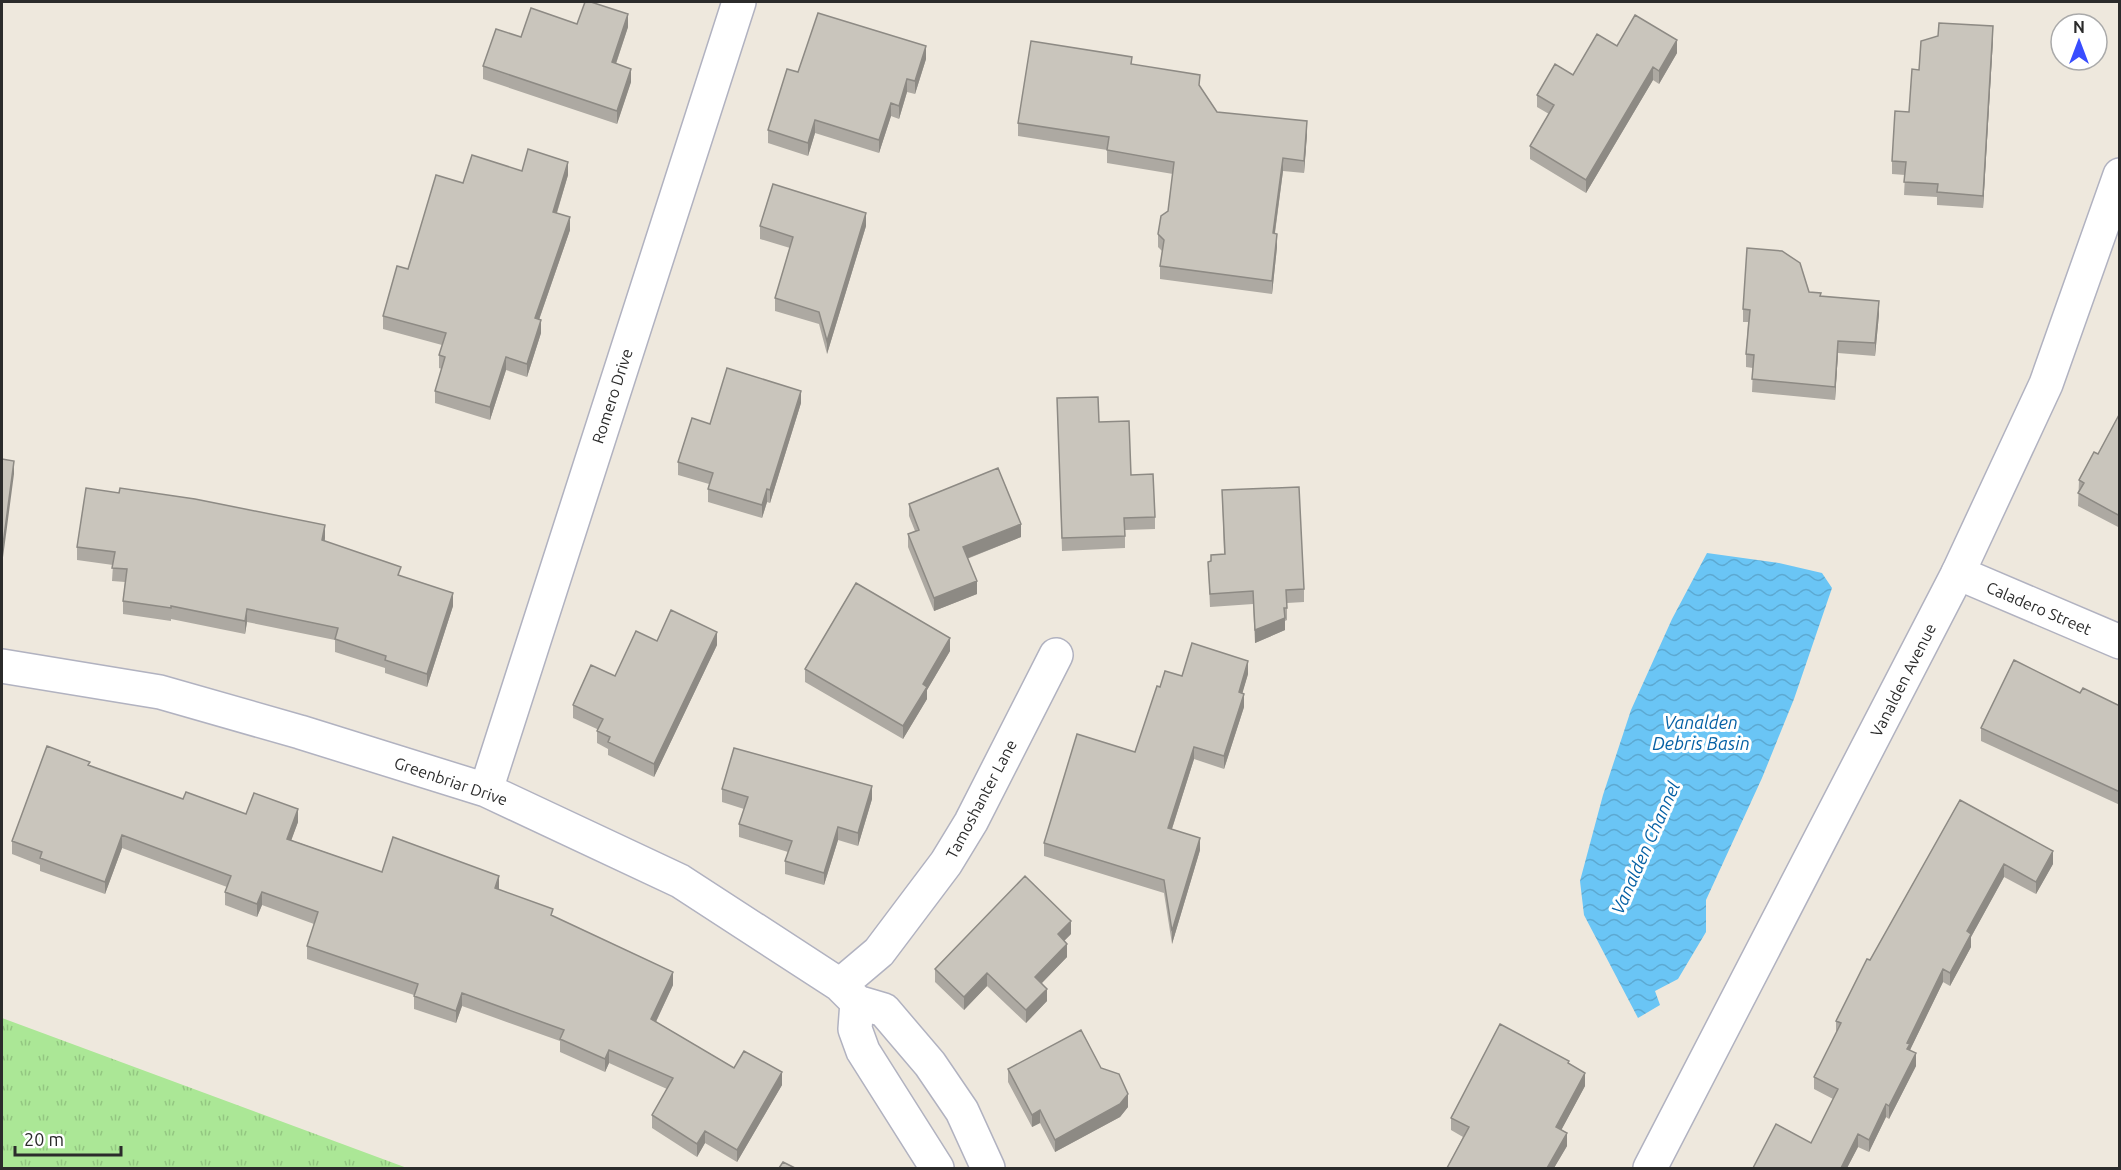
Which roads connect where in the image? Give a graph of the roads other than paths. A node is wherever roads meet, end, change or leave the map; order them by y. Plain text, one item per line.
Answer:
1 (739, 2) edge
2 (2120, 175) edge
3 (1958, 573) junction
4 (2120, 642) edge
5 (1056, 655) dead end
6 (2, 666) edge
7 (486, 790) junction
8 (849, 993) junction
9 (937, 1168) edge
10 (988, 1168) edge
11 (1650, 1168) edge

1 - 7 street, Romero Drive
2 - 3 street, Vanalden Avenue
3 - 4 street, Caladero Street
3 - 11 street, Vanalden Avenue
5 - 8 street, Tamoshanter Lane
6 - 7 street, Greenbriar Drive
7 - 8 street, Greenbriar Drive
8 - 9 street
8 - 10 street, Greenbriar Drive

